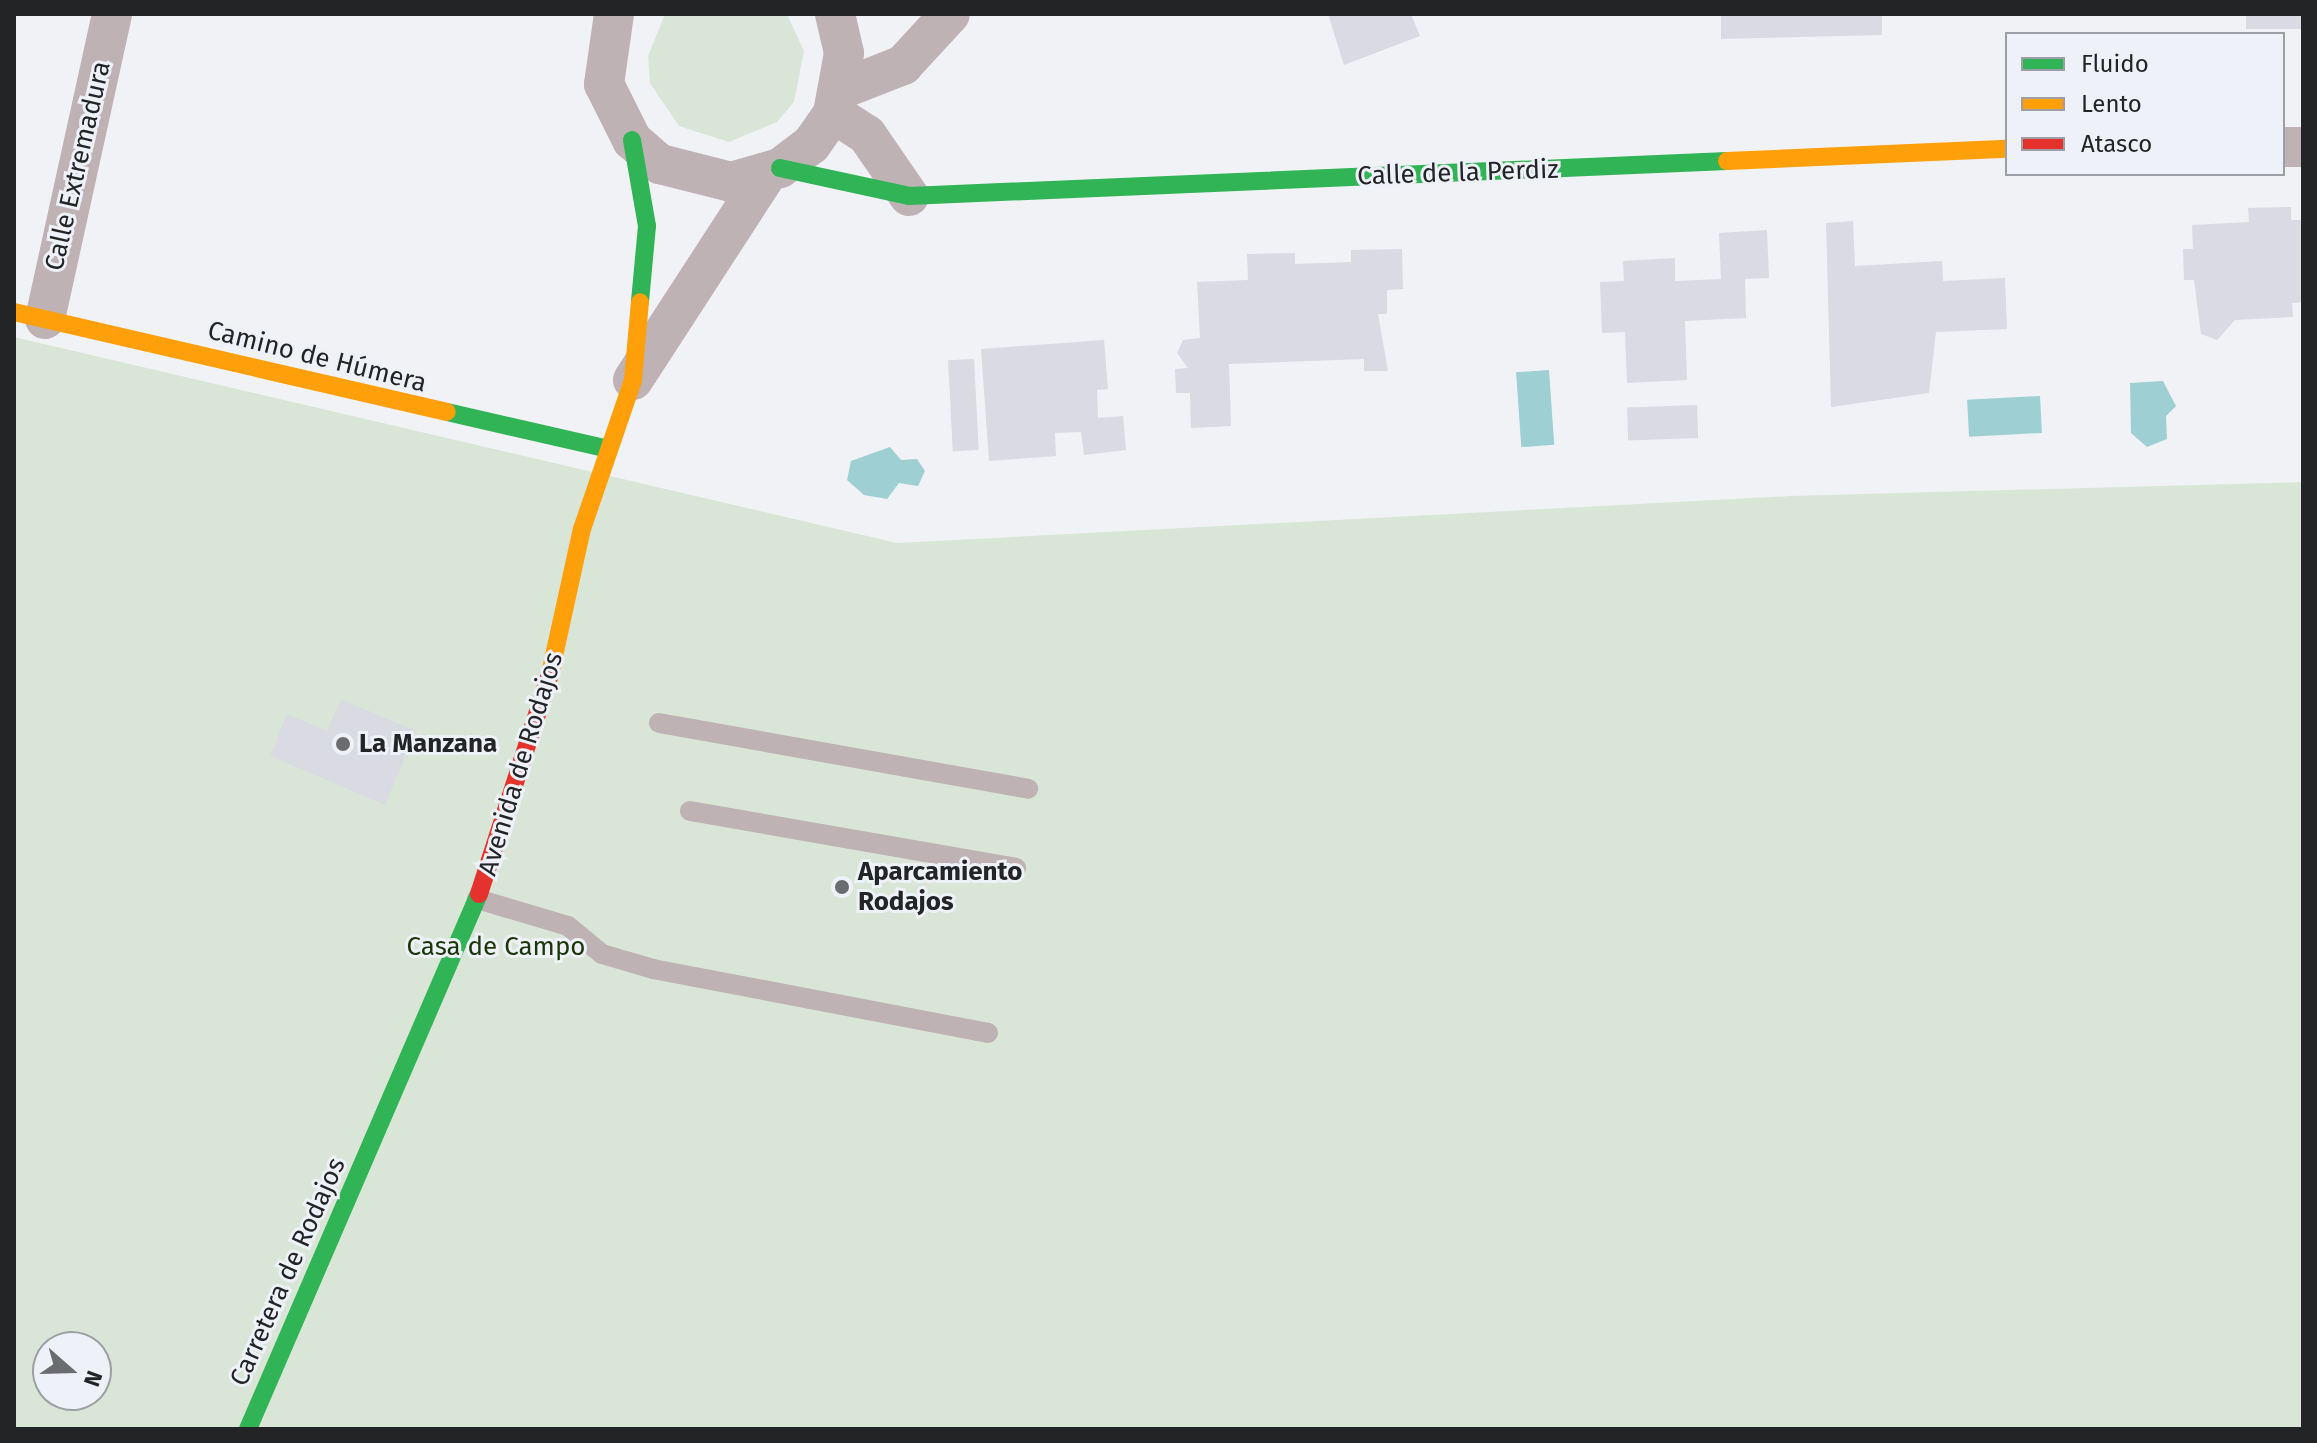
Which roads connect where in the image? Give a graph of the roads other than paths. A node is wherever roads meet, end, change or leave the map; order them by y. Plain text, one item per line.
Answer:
1 (112, 14) edge
2 (835, 14) edge
3 (950, 14) edge
4 (612, 17) edge
5 (837, 101) junction
6 (632, 140) junction
7 (2005, 149) edge
8 (774, 171) junction
9 (909, 196) junction
10 (29, 315) edge
11 (633, 380) junction
12 (609, 449) junction
13 (659, 723) dead end
14 (1028, 789) dead end
15 (690, 811) dead end
16 (1016, 868) dead end
17 (477, 899) junction
18 (988, 1033) dead end
19 (376, 1136) joint
20 (248, 1429) edge

1 - 10 street, Calle Extremadura
2 - 5 street
3 - 5 street
4 - 6 street
5 - 8 street
5 - 9 street
6 - 8 street
6 - 11 street, Avenida de Rodajos
7 - 9 street, Calle de la Perdiz
8 - 9 street, Calle de la Perdiz
8 - 11 street, Avenida de Rodajos
10 - 12 street, Camino de Húmera
11 - 12 street, Avenida de Rodajos
12 - 17 street, Avenida de Rodajos
13 - 14 lane
15 - 16 lane
17 - 18 lane
17 - 19 street, Avenida de Rodajos
19 - 20 street, Carretera de Rodajos

